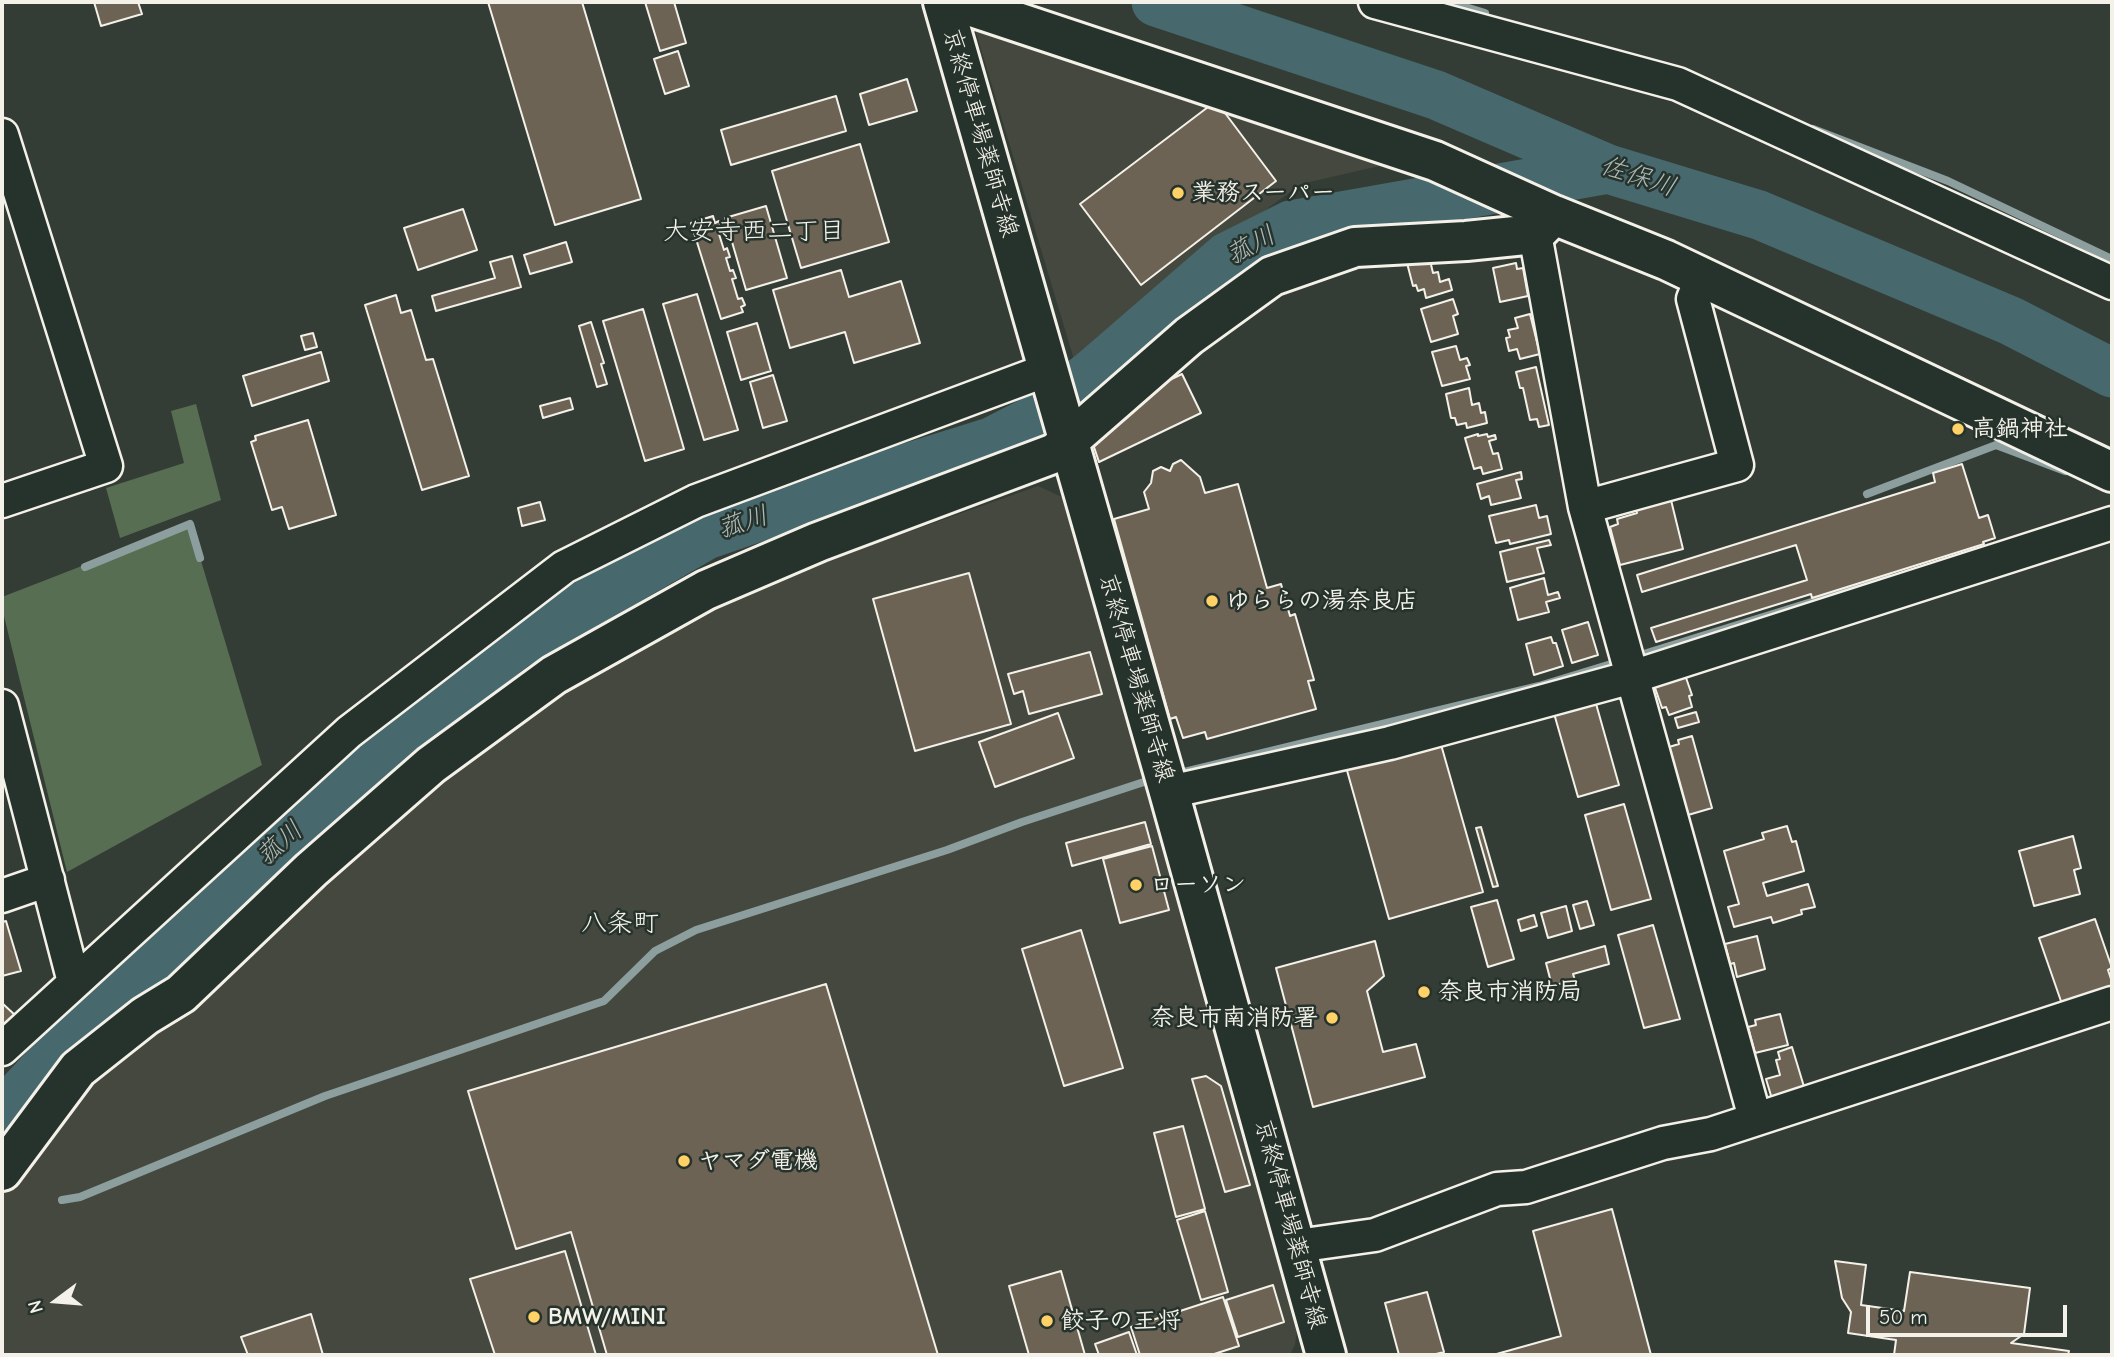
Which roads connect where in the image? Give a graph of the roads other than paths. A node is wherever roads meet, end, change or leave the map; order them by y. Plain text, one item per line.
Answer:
1 (943, 2) edge
2 (957, 2) edge
3 (1375, 2) edge
4 (2, 135) edge
5 (1544, 225) junction
6 (1702, 277) junction
7 (2112, 283) edge
8 (1048, 373) junction
9 (1066, 432) junction
10 (2112, 472) edge
11 (2, 501) edge
12 (1585, 507) junction
13 (2112, 523) edge
14 (1632, 677) junction
15 (2, 710) edge
16 (1169, 792) junction
17 (48, 880) junction
18 (2, 896) edge
19 (74, 982) junction
20 (2112, 1003) edge
21 (2, 1049) edge
22 (1755, 1118) junction
23 (2, 1171) edge
24 (1297, 1246) junction
25 (1326, 1355) edge

1 - 8 street, 京終停車場薬師寺線
2 - 5 street
3 - 7 street
4 - 11 street
5 - 6 street
5 - 9 street
5 - 12 street
6 - 10 street
6 - 12 street
8 - 9 street, 京終停車場薬師寺線
8 - 19 street
9 - 16 street, 京終停車場薬師寺線
9 - 23 street
12 - 14 street
13 - 14 street
14 - 16 street
14 - 22 street
15 - 17 street
16 - 24 street, 京終停車場薬師寺線
17 - 18 street
17 - 19 street
19 - 21 street
20 - 22 street
22 - 24 street
24 - 25 street, 京終停車場薬師寺線

